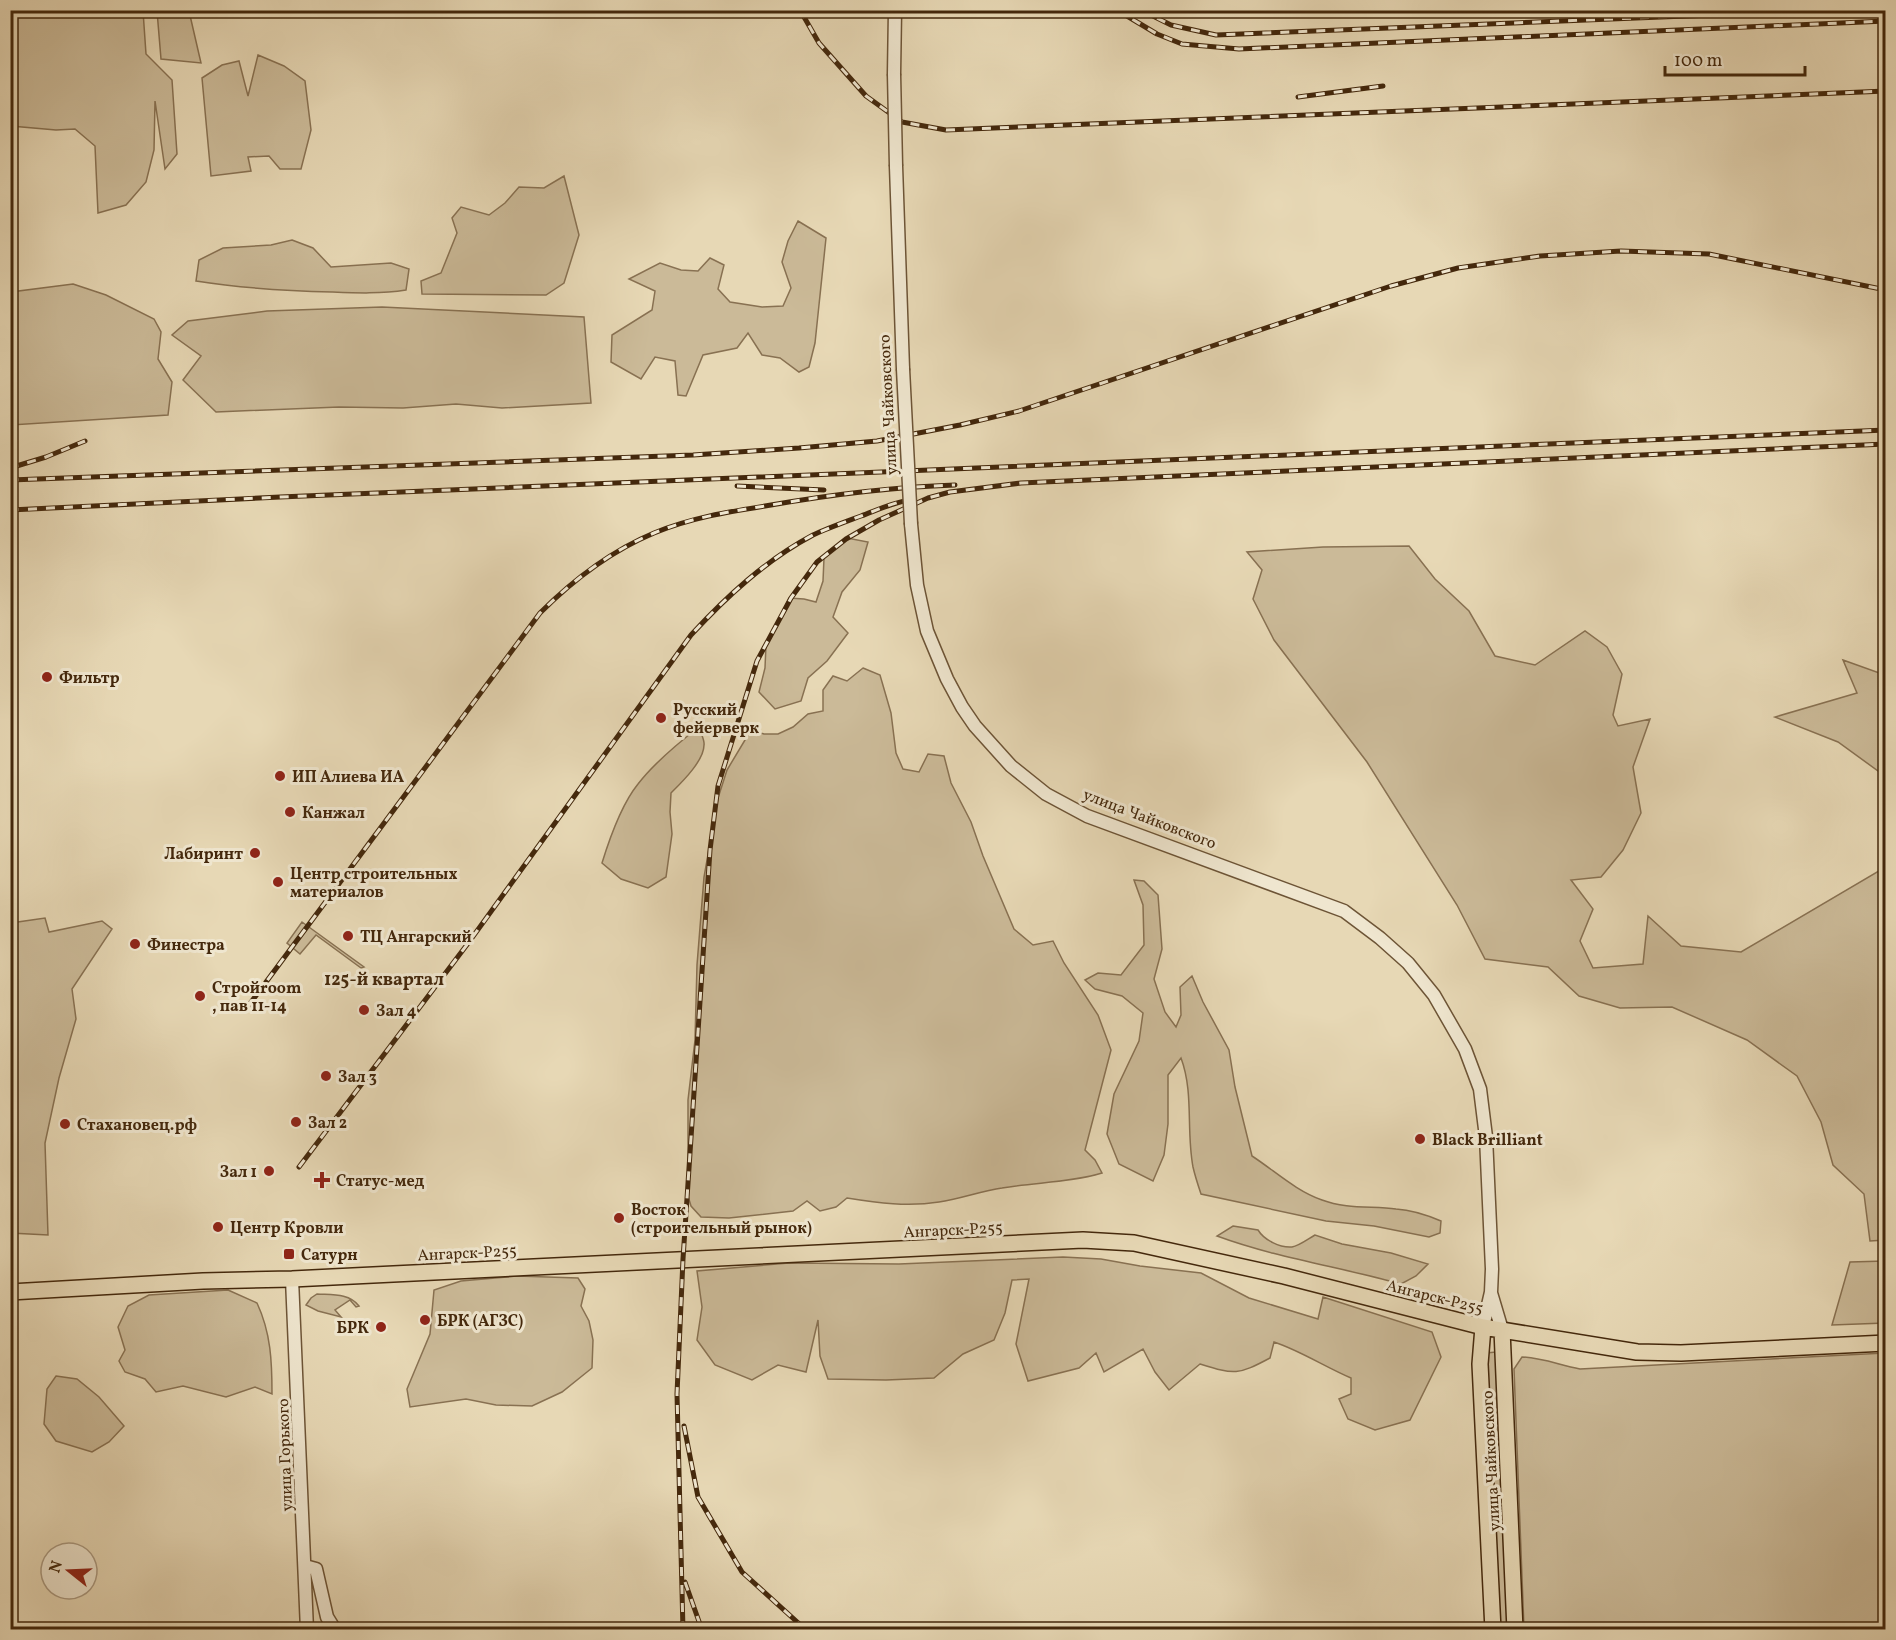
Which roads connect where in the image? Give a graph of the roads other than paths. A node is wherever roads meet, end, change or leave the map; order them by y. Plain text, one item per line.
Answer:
1 (895, 10) edge
2 (292, 1279) junction
3 (10, 1292) edge
4 (1491, 1292) junction
5 (1483, 1327) junction
6 (1502, 1330) junction
7 (1886, 1343) edge
8 (305, 1566) junction
9 (307, 1629) edge
10 (335, 1629) edge
11 (1493, 1629) edge
12 (1515, 1629) edge

1 - 4 street, улица Чайковского, bridge
2 - 3 main road, Ангарск-Р255
2 - 5 main road, Ангарск-Р255
2 - 8 street, улица Горького
4 - 5 street, улица Чайковского
4 - 6 street, улица Чайковского
5 - 6 main road, Ангарск-Р255
5 - 11 main road, улица Чайковского
6 - 7 main road, Ангарск-Р255
6 - 12 main road, улица Чайковского
8 - 9 street, улица Горького
8 - 10 street

